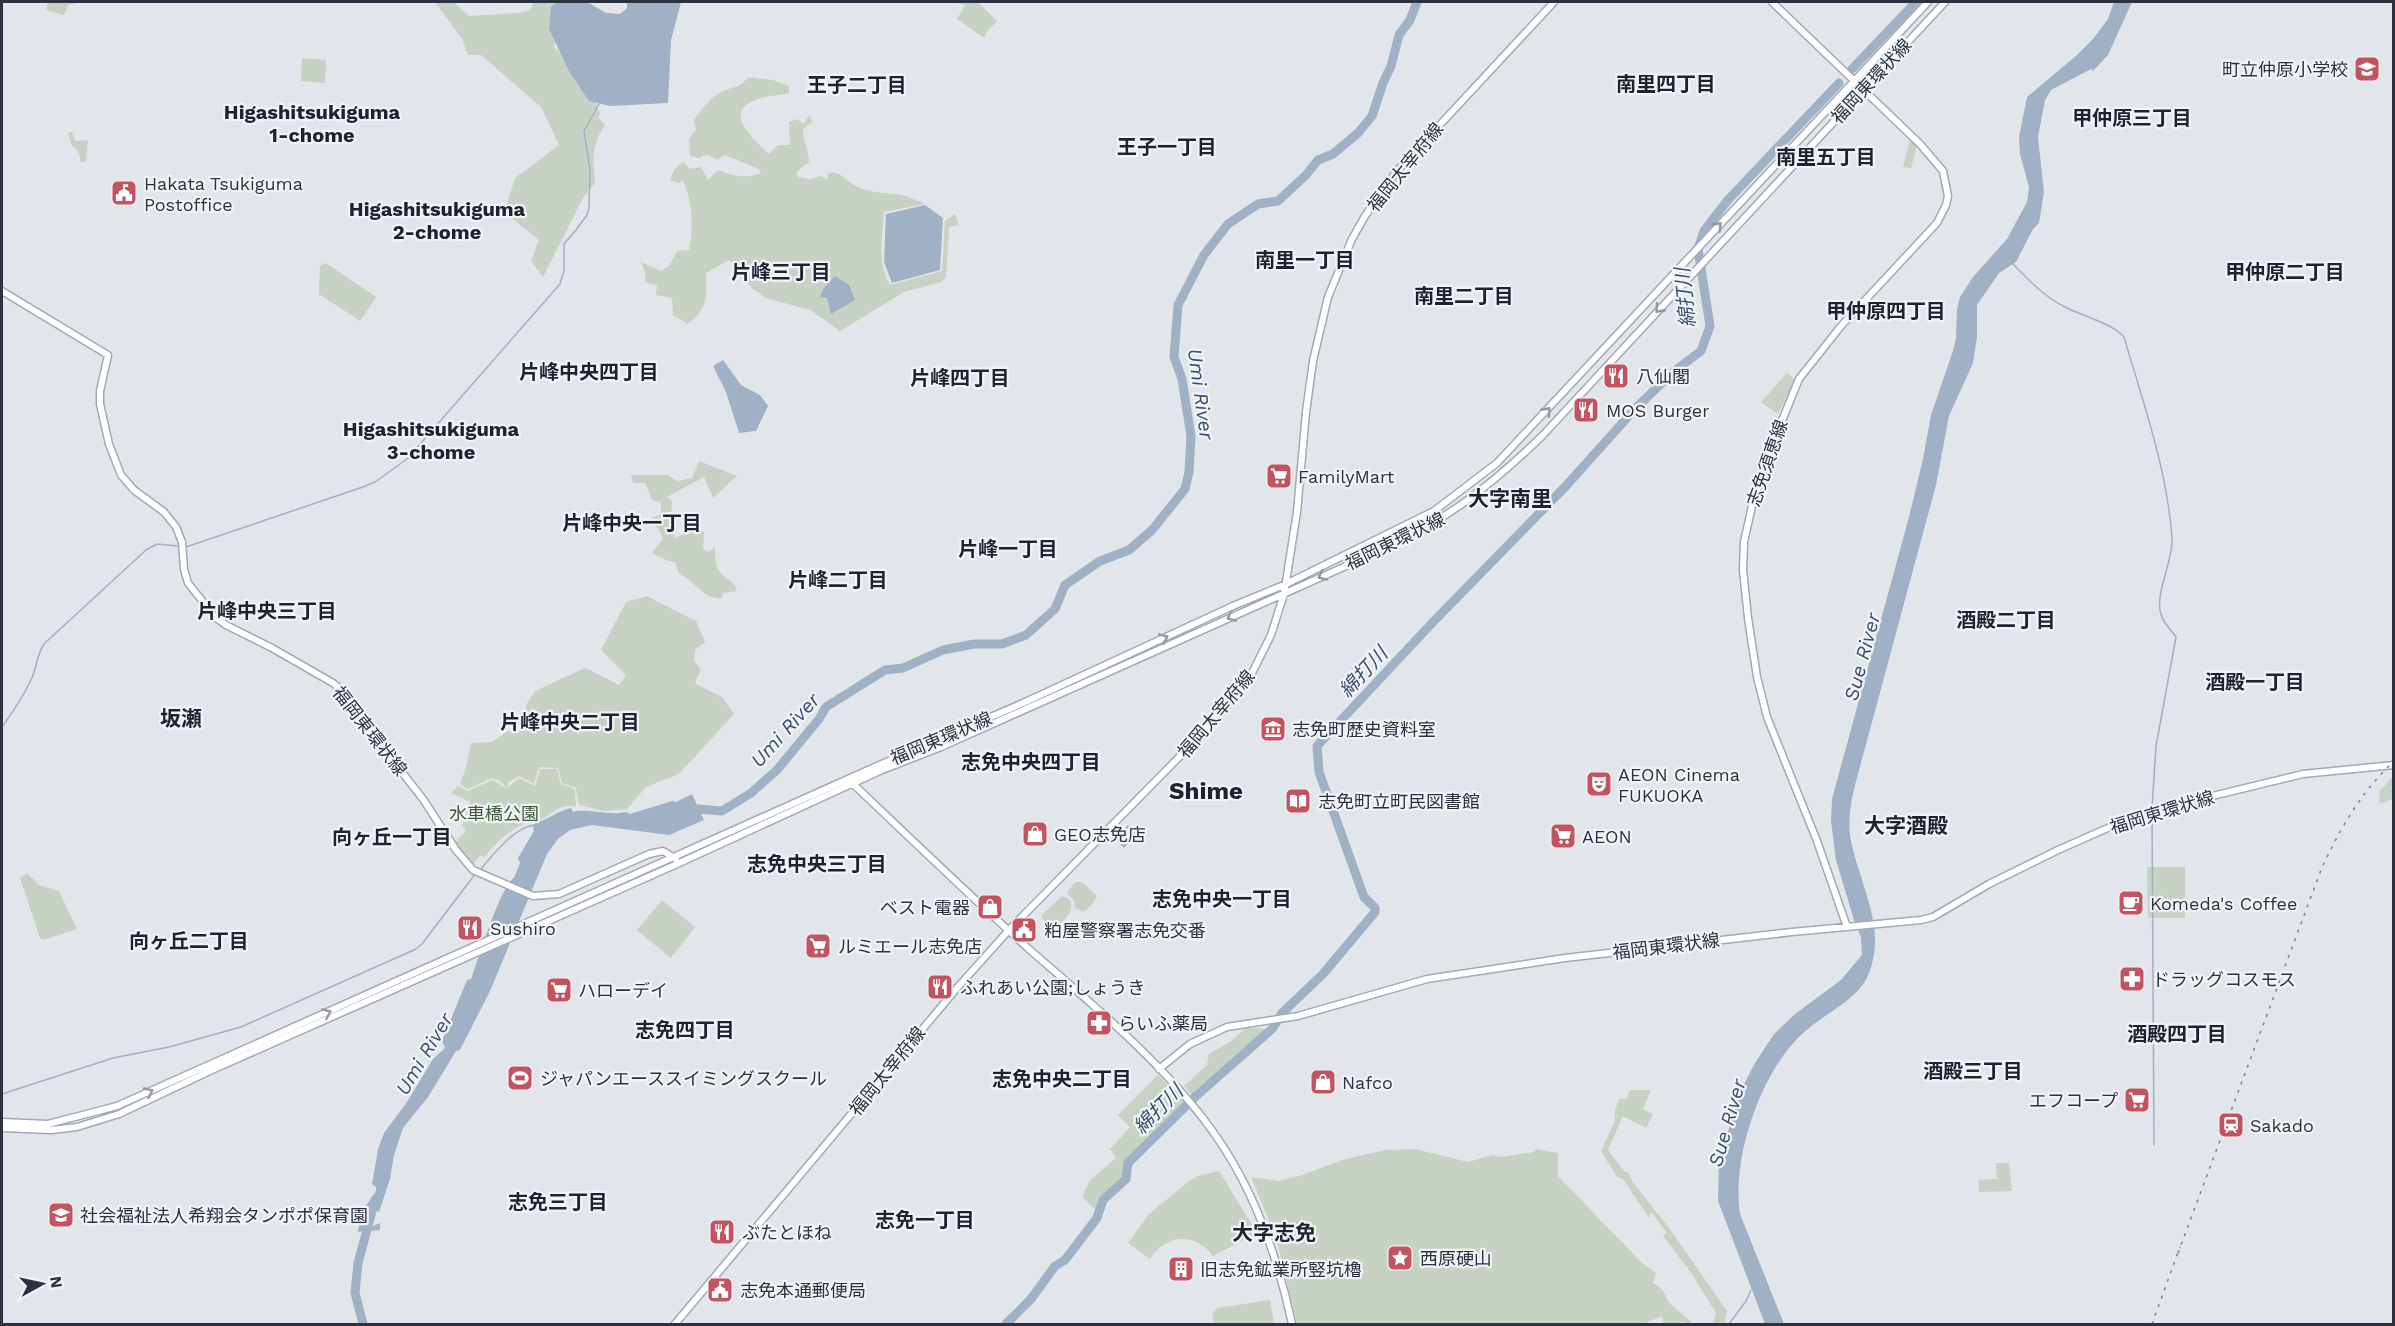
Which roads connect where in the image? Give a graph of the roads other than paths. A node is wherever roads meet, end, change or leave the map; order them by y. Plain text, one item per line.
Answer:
1 (1554, 2) edge
2 (1772, 2) edge
3 (1928, 2) edge
4 (1945, 2) edge
5 (1853, 78) junction
6 (1863, 90) junction
7 (2, 291) edge
8 (1286, 584) junction
9 (1284, 594) junction
10 (2394, 765) edge
11 (851, 782) junction
12 (674, 858) junction
13 (682, 862) junction
14 (1847, 927) junction
15 (1009, 930) junction
16 (1159, 1070) junction
17 (2, 1122) edge
18 (2, 1128) edge
19 (675, 1324) edge
20 (1292, 1324) edge

1 - 8 main road, 福岡太宰府線
2 - 5 main road, 志免須恵線
3 - 5 main road, 福岡東環状線
4 - 6 main road, 福岡東環状線
5 - 6 main road, 志免須恵線
8 -> 5 main road, 福岡東環状線
6 -> 9 main road, 福岡東環状線
6 - 14 main road, 志免須恵線
7 - 12 main road, 福岡東環状線
8 - 9 main road, 福岡太宰府線
11 -> 8 main road, 福岡東環状線
9 -> 11 main road, 福岡東環状線
9 - 15 main road, 福岡太宰府線
10 - 14 main road, 福岡東環状線
11 - 12 main road, 福岡東環状線
11 - 13 main road, 福岡東環状線
11 - 15 main road
12 - 13 main road, 福岡東環状線
17 -> 12 main road, 福岡東環状線
13 - 18 main road, 福岡東環状線
14 - 16 main road, 福岡東環状線
15 - 16 main road
15 - 19 main road, 福岡太宰府線
16 - 20 main road

